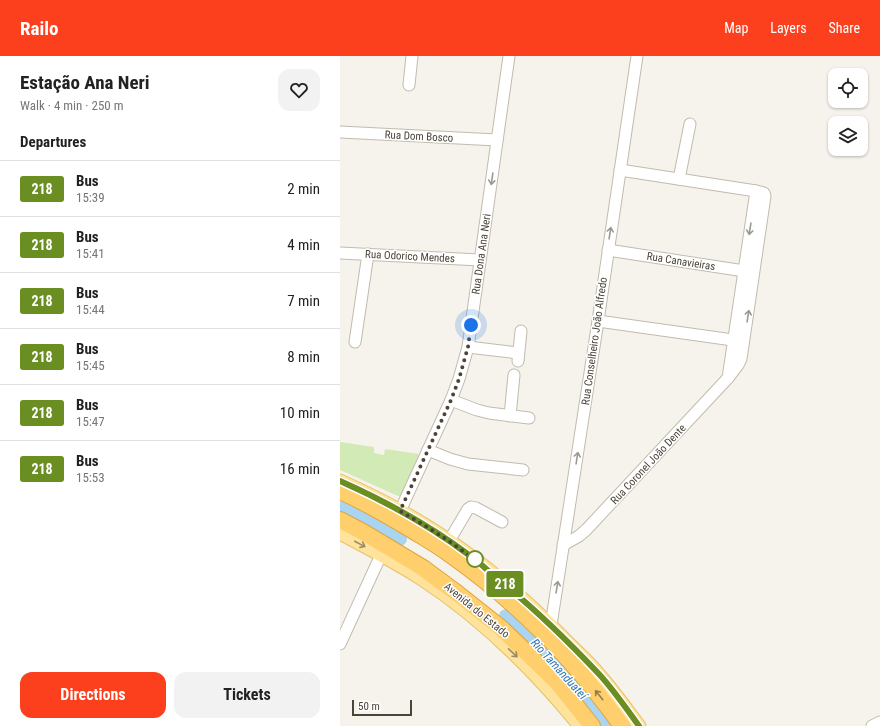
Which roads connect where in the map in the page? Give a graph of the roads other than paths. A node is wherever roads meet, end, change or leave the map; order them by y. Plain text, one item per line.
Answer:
1 (412, 56) edge
2 (509, 56) edge
3 (636, 56) edge
4 (409, 85) dead end
5 (690, 124) dead end
6 (340, 132) edge
7 (497, 140) junction
8 (620, 170) junction
9 (680, 179) junction
10 (608, 250) junction
11 (340, 253) edge
12 (368, 254) junction
13 (480, 260) junction
14 (749, 272) junction
15 (598, 321) junction
16 (520, 331) dead end
17 (739, 341) junction
18 (356, 342) dead end
19 (468, 347) junction
20 (514, 375) dead end
21 (451, 400) junction
22 (510, 416) junction
23 (529, 418) dead end
24 (428, 450) junction
25 (523, 470) dead end
26 (340, 481) edge
27 (340, 492) edge
28 (400, 511) junction
29 (340, 520) edge
30 (502, 522) dead end
31 (340, 533) edge
32 (449, 541) junction
33 (563, 545) junction
34 (381, 555) junction
35 (551, 625) junction
36 (340, 644) edge
37 (880, 722) edge
38 (580, 726) edge
39 (592, 726) edge
40 (622, 726) edge
41 (639, 726) edge
42 (872, 726) edge

1 - 4 street
2 - 7 street, Rua Dona Ana Neri
3 - 8 street, Rua Conselheiro João Alfredo
5 - 9 street
6 - 7 street, Rua Dom Bosco
7 -> 13 street, Rua Dona Ana Neri
8 - 9 street, Rua Coronel João Dente
10 -> 8 street, Rua Conselheiro João Alfredo
9 - 14 street, Rua Coronel João Dente
10 - 14 street, Rua Canavieiras
10 - 15 street, Rua Conselheiro João Alfredo
11 - 12 street, Rua Odorico Mendes
12 - 13 street, Rua Odorico Mendes
12 - 18 street
13 - 19 street, Rua Dona Ana Neri
14 - 17 street, Rua Coronel João Dente
15 - 17 street
33 -> 15 street, Rua Conselheiro João Alfredo
16 - 19 street
17 - 33 street, Rua Coronel João Dente
19 - 21 street, Rua Dona Ana Neri
20 - 22 street
21 - 22 street
21 - 24 street, Rua Dona Ana Neri
22 - 23 street
24 - 25 street
24 - 28 street, Rua Dona Ana Neri
26 - 28 main road
40 -> 27 highway
28 - 32 main road
29 - 39 highway, Avenida do Estado
30 - 32 street
31 -> 34 main road, Avenida do Estado
32 - 35 main road
35 -> 33 street, Rua Conselheiro João Alfredo
34 - 36 street
34 -> 38 main road, Avenida do Estado
35 - 41 main road
37 - 42 street

